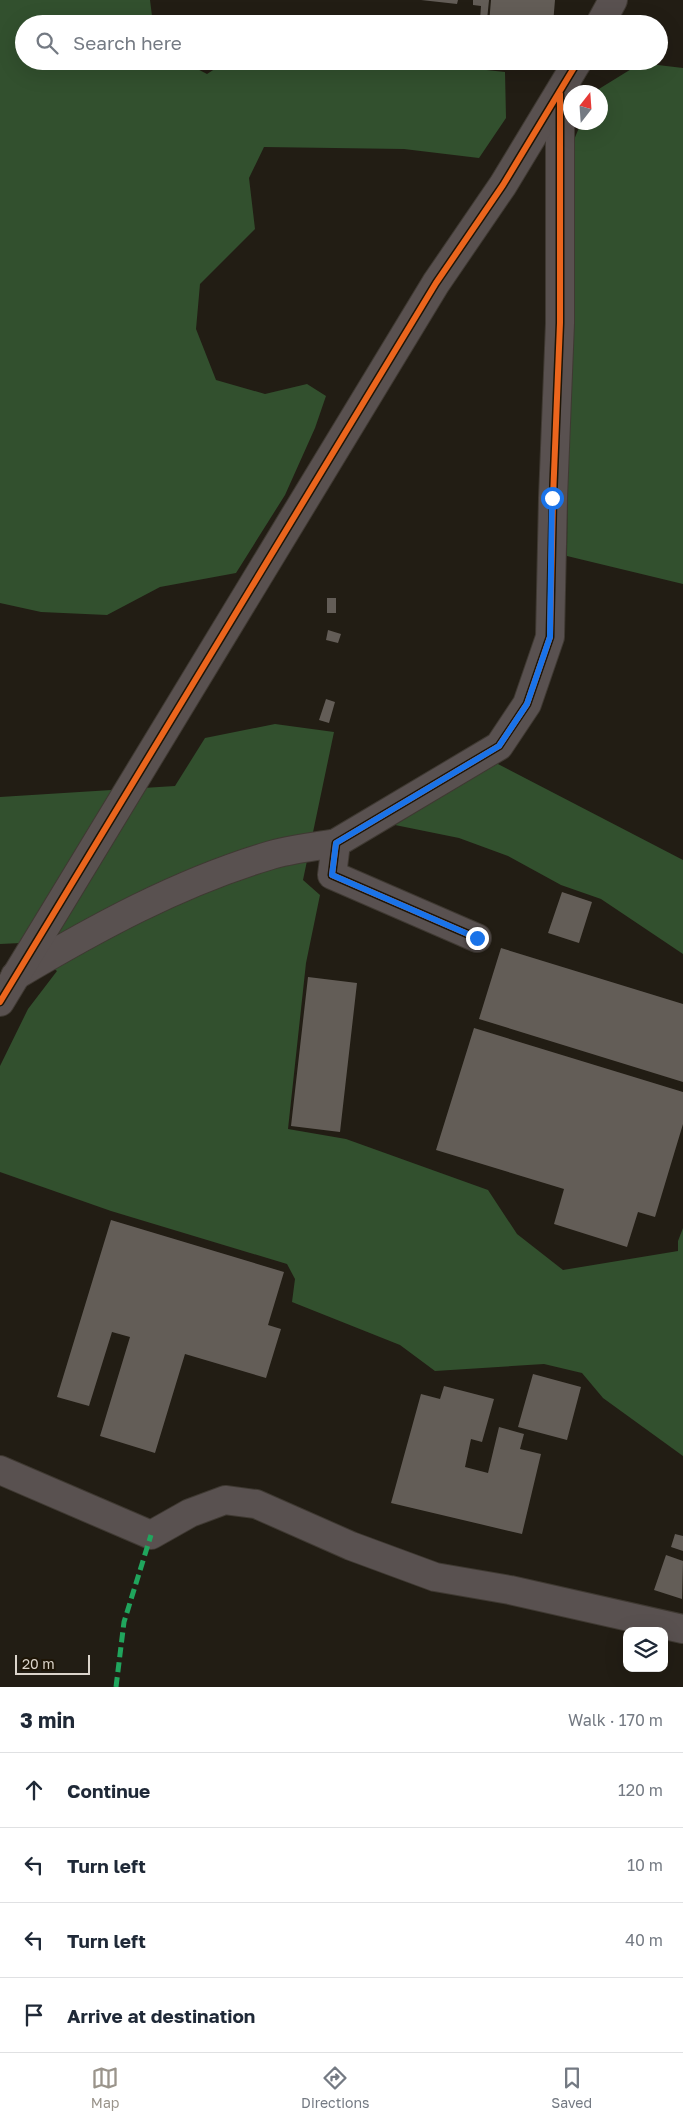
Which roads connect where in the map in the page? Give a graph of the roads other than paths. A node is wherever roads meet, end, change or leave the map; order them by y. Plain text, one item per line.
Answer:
1 (613, 0) edge
2 (605, 15) edge
3 (573, 70) edge
4 (560, 94) junction
5 (336, 843) junction
6 (477, 938) dead end
7 (15, 976) junction
8 (0, 1002) edge
9 (0, 1470) edge
10 (683, 1629) edge

1 - 2 street
3 - 4 street
4 - 5 street
4 - 7 street
5 - 6 street
5 - 7 street
7 - 8 street
9 - 10 street

